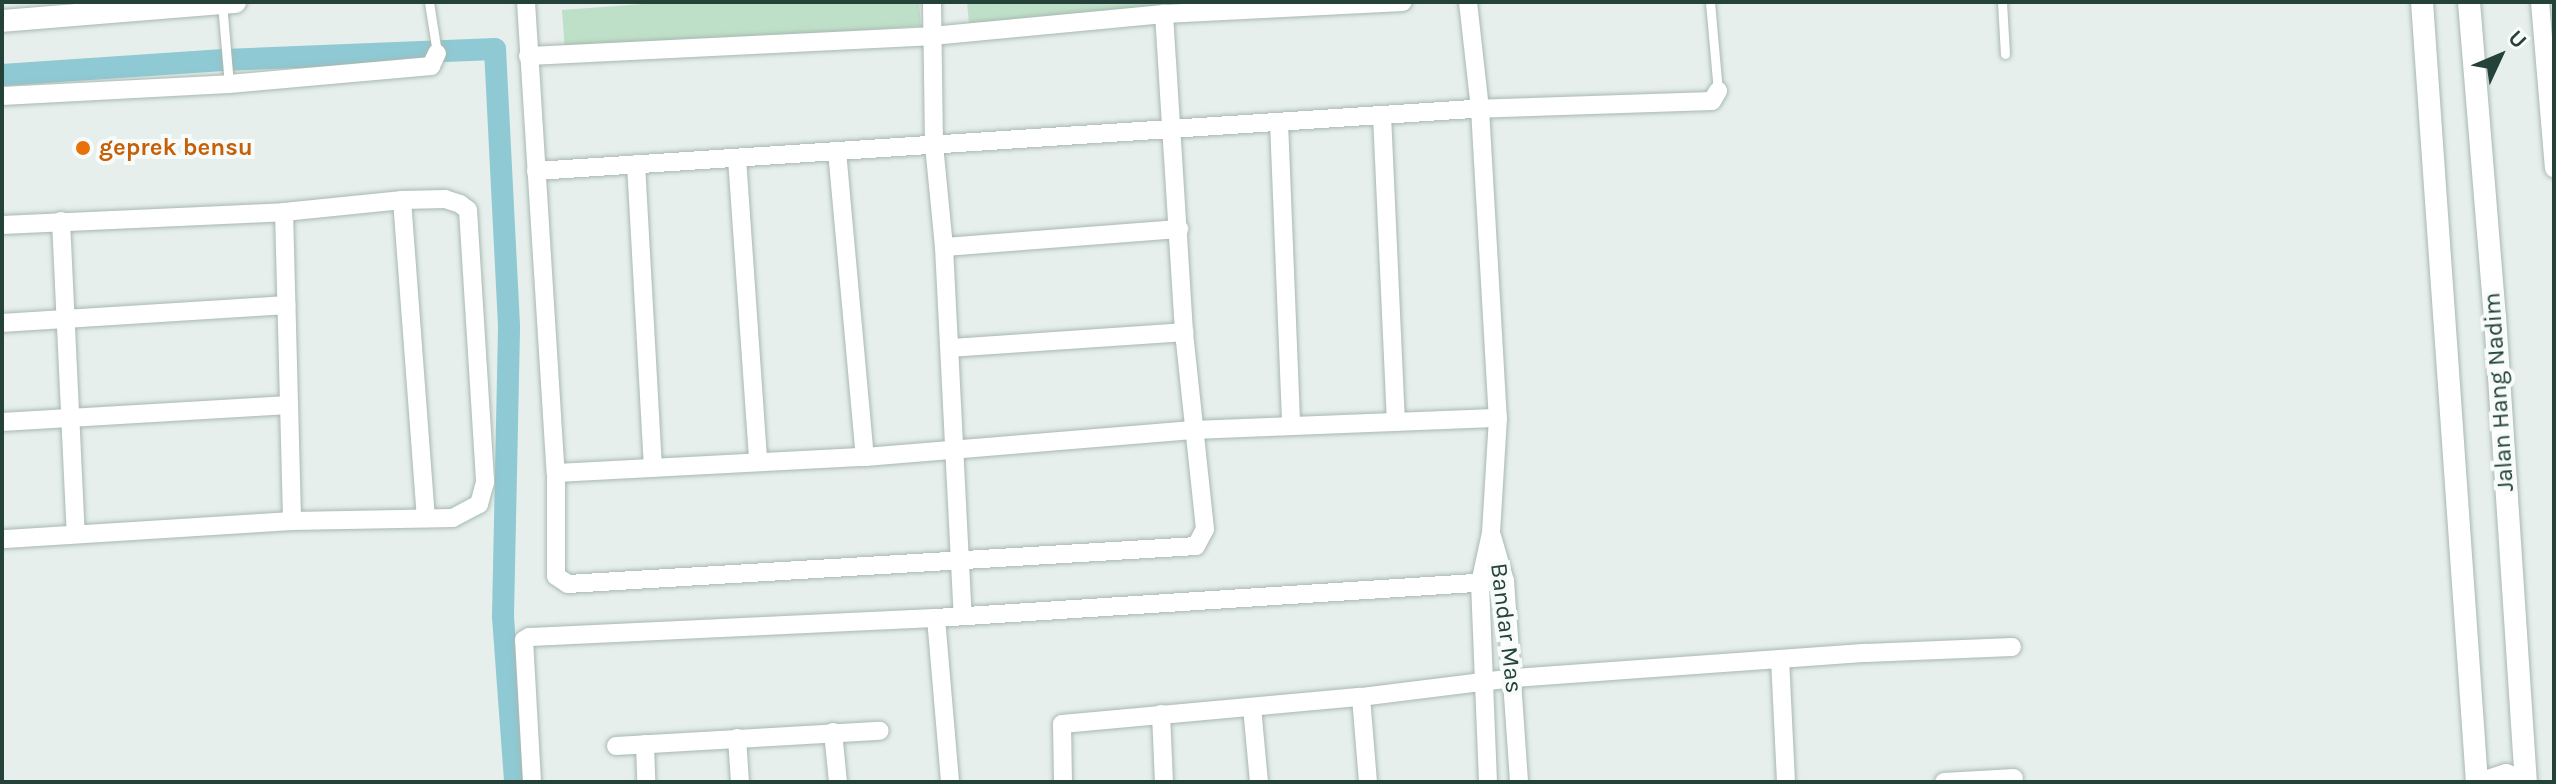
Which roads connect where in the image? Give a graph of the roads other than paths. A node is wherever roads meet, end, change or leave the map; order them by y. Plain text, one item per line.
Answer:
1 (235, 2) edge
2 (429, 2) edge
3 (526, 2) edge
4 (932, 2) edge
5 (1403, 2) edge
6 (1468, 2) edge
7 (1710, 2) edge
8 (2002, 2) edge
9 (2422, 2) edge
10 (2469, 2) edge
11 (2540, 2) edge
12 (222, 3) edge
13 (1164, 14) junction
14 (2, 21) edge
15 (932, 36) junction
16 (437, 53) joint
17 (2005, 54) dead end
18 (528, 56) junction
19 (228, 78) junction
20 (1718, 91) joint
21 (2, 96) edge
22 (1480, 109) junction
23 (1382, 115) junction
24 (1279, 122) junction
25 (1174, 129) junction
26 (934, 145) junction
27 (837, 151) junction
28 (737, 158) junction
29 (636, 164) junction
30 (2554, 168) edge
31 (536, 171) junction
32 (402, 200) junction
33 (284, 212) junction
34 (61, 221) junction
35 (2, 225) edge
36 (1179, 229) junction
37 (944, 247) junction
38 (286, 305) junction
39 (66, 320) junction
40 (2, 323) edge
41 (1184, 332) junction
42 (950, 348) junction
43 (288, 405) junction
44 (1498, 418) junction
45 (70, 420) junction
46 (2, 422) edge
47 (1396, 422) junction
48 (1291, 425) junction
49 (1196, 430) junction
50 (954, 450) junction
51 (865, 457) junction
52 (758, 461) junction
53 (653, 468) junction
54 (556, 473) junction
55 (426, 518) junction
56 (292, 521) junction
57 (1491, 533) junction
58 (76, 534) junction
59 (2, 539) edge
60 (961, 562) junction
61 (1505, 581) junction
62 (1480, 583) junction
63 (963, 616) junction
64 (936, 618) junction
65 (2012, 647) dead end
66 (1780, 659) junction
67 (1514, 678) junction
68 (1482, 682) junction
69 (1361, 697) junction
70 (1252, 707) junction
71 (1161, 714) junction
72 (880, 731) dead end
73 (833, 732) junction
74 (737, 738) junction
75 (645, 744) junction
76 (616, 746) dead end
77 (2014, 778) dead end
78 (532, 782) edge
79 (646, 782) edge
80 (740, 782) edge
81 (838, 782) edge
82 (950, 782) edge
83 (1063, 782) edge
84 (1164, 782) edge
85 (1259, 782) edge
86 (1368, 782) edge
87 (1488, 782) edge
88 (1519, 782) edge
89 (1786, 782) edge
90 (1944, 782) edge
91 (2477, 782) edge
92 (2485, 782) edge
93 (2523, 782) edge

1 - 12 street
2 - 16 lane
3 - 18 street
4 - 15 street
5 - 13 street
6 - 22 street
7 - 20 lane
8 - 17 lane
9 - 91 street, Jalan Hang Nadim
10 - 93 street, Jalan Hang Nadim
11 - 30 street
12 - 14 street
12 - 19 lane
13 - 15 street
13 - 25 street
15 - 18 street
15 - 26 street
16 - 19 street
18 - 31 street
19 - 21 street
20 - 22 street
22 - 23 street
22 - 44 street
23 - 24 street
23 - 47 street
24 - 25 street
24 - 48 street
25 - 26 street
25 - 36 street
26 - 27 street
26 - 37 street
27 - 28 street
27 - 51 street
28 - 29 street
28 - 52 street
29 - 31 street
29 - 53 street
31 - 54 street
32 - 33 street
32 - 55 street
32 - 55 street
33 - 34 street
33 - 38 street
34 - 35 street
34 - 39 street
36 - 37 street
36 - 41 street
37 - 42 street
38 - 39 street
38 - 43 street
39 - 40 street
39 - 45 street
41 - 42 street
41 - 49 street
42 - 50 street
43 - 45 street
43 - 56 street
44 - 47 street
44 - 57 street
45 - 46 street
45 - 58 street
47 - 48 street
48 - 49 street
49 - 50 street
49 - 60 street
50 - 51 street
50 - 60 street
51 - 52 street
52 - 53 street
53 - 54 street
54 - 60 street
55 - 56 street
56 - 58 street
57 - 61 street, Bandar Mas
57 - 62 street, Bandar Mas
58 - 59 street
60 - 63 street
61 - 62 street
61 - 67 street, Bandar Mas
62 - 63 street
62 - 68 street, Bandar Mas
63 - 64 street
64 - 78 street
64 - 82 street
65 - 66 street
66 - 67 street
66 - 89 street
67 - 68 street
67 - 88 street, Bandar Mas
68 - 69 street
68 - 87 street, Bandar Mas
69 - 70 street
69 - 86 street
70 - 71 street
70 - 85 street
71 - 83 street
71 - 84 street
72 - 73 street
73 - 74 street
73 - 81 street
74 - 75 street
74 - 80 street
75 - 76 street
75 - 79 street
77 - 90 street
92 - 93 street

